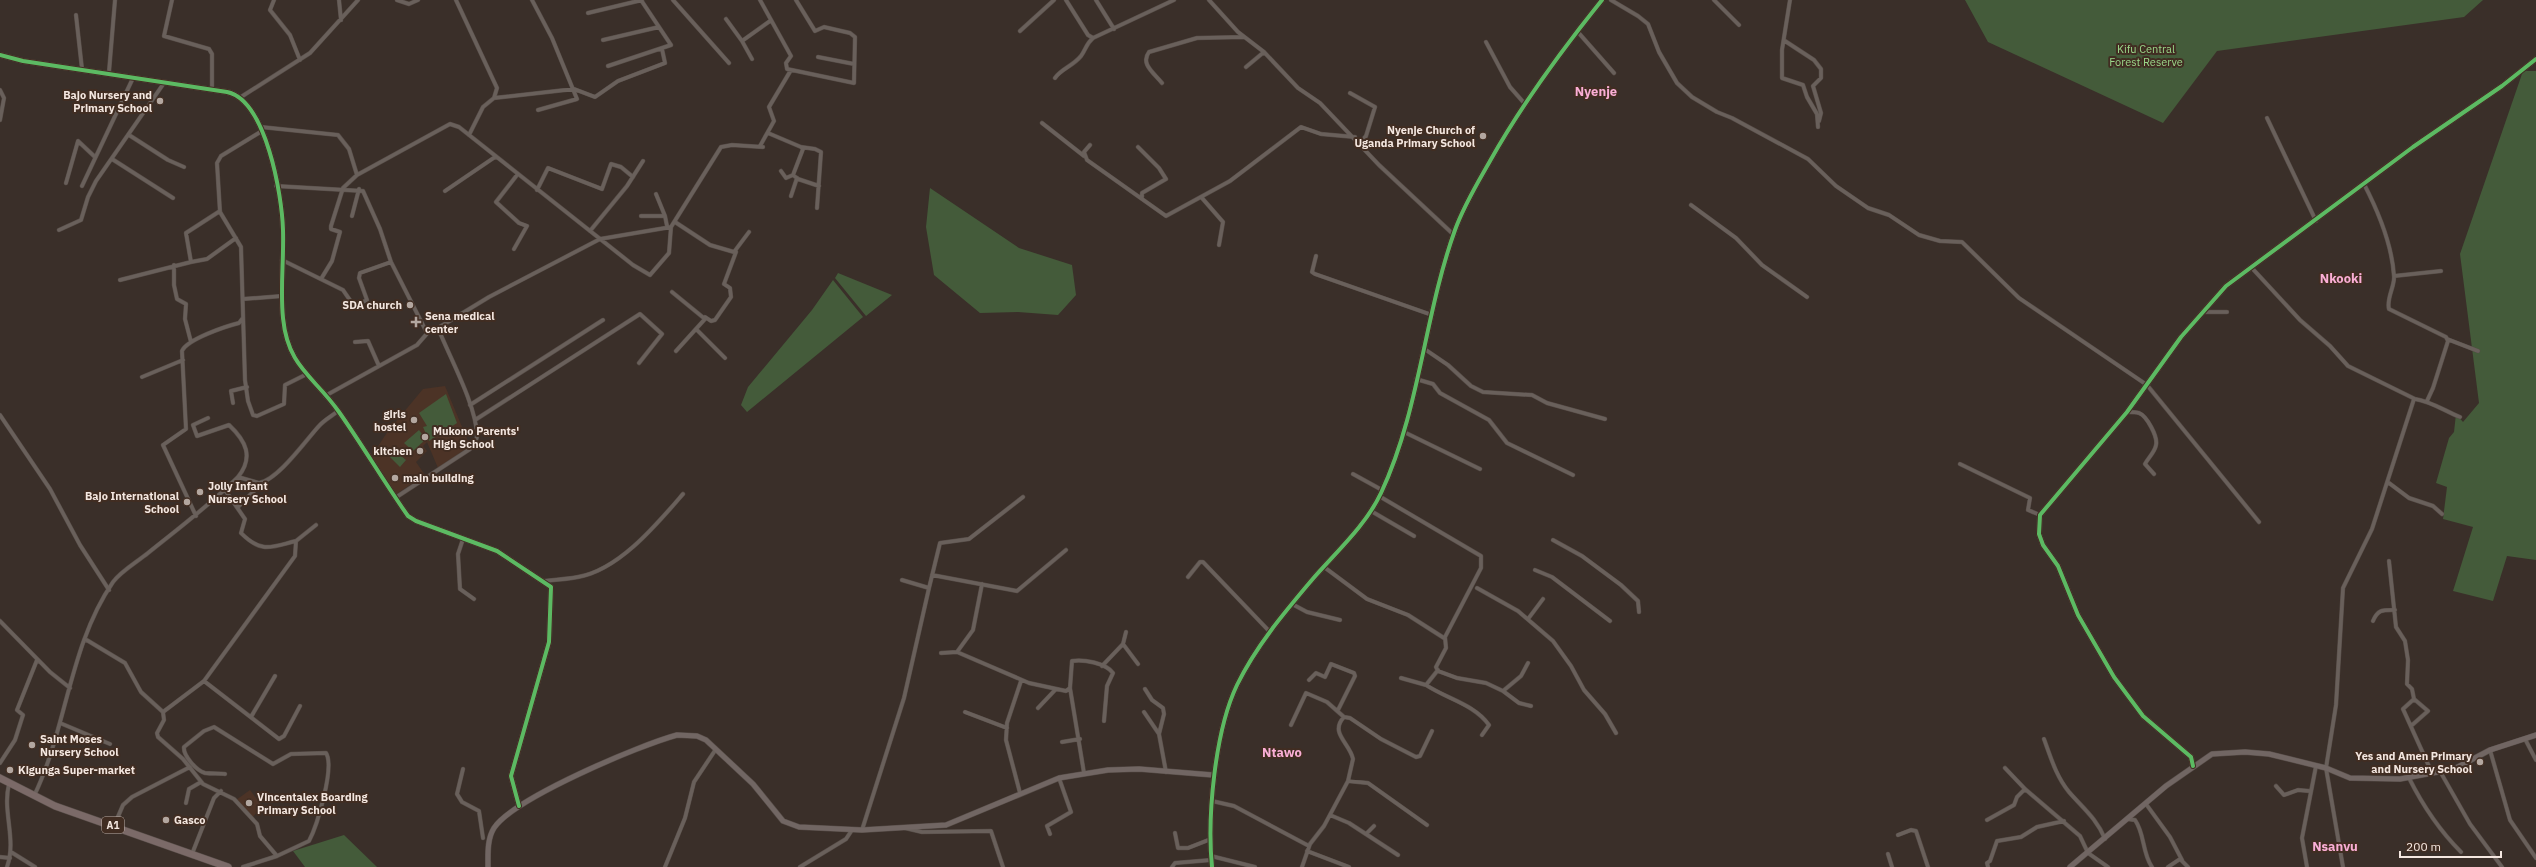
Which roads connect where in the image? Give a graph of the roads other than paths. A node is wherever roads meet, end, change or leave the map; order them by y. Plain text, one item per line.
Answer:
1 (115, 0) edge
2 (172, 0) edge
3 (274, 0) edge
4 (339, 0) edge
5 (358, 0) edge
6 (397, 0) edge
7 (418, 0) edge
8 (456, 0) edge
9 (532, 0) edge
10 (642, 0) edge
11 (673, 0) edge
12 (760, 0) edge
13 (796, 0) edge
14 (1054, 0) edge
15 (1066, 0) edge
16 (1096, 0) edge
17 (1174, 0) edge
18 (1209, 0) edge
19 (1602, 0) edge
20 (1612, 0) edge
21 (1714, 0) edge
22 (1790, 0) edge
23 (588, 13) dead end
24 (76, 15) dead end
25 (726, 19) dead end
26 (341, 20) junction
27 (770, 21) junction
28 (1739, 25) dead end
29 (659, 27) junction
30 (1114, 29) junction
31 (1020, 31) dead end
32 (1577, 31) junction
33 (1245, 37) junction
34 (1093, 38) junction
35 (603, 40) dead end
36 (1785, 40) junction
37 (742, 41) junction
38 (1486, 42) dead end
39 (662, 49) junction
40 (1264, 52) junction
41 (0, 55) edge
42 (818, 57) dead end
43 (2536, 59) edge
44 (300, 60) junction
45 (752, 60) dead end
46 (729, 63) dead end
47 (854, 64) junction
48 (608, 66) dead end
49 (1246, 67) dead end
50 (82, 69) junction
51 (791, 70) junction
52 (109, 72) junction
53 (1614, 73) dead end
54 (133, 78) junction
55 (1055, 78) dead end
56 (164, 83) junction
57 (1162, 83) dead end
58 (574, 89) junction
59 (0, 90) edge
60 (212, 90) junction
61 (1350, 93) dead end
62 (241, 97) junction
63 (494, 98) junction
64 (1525, 104) junction
65 (538, 110) dead end
66 (2267, 118) dead end
67 (0, 120) edge
68 (1819, 121) junction
69 (1042, 123) dead end
70 (1818, 127) dead end
71 (262, 129) junction
72 (768, 133) junction
73 (129, 135) junction
74 (469, 135) junction
75 (1355, 137) junction
76 (1360, 143) junction
77 (1090, 145) dead end
78 (801, 147) junction
79 (1138, 147) dead end
80 (1084, 156) junction
81 (95, 157) junction
82 (495, 157) junction
83 (112, 158) junction
84 (643, 161) dead end
85 (184, 167) dead end
86 (781, 171) dead end
87 (358, 175) junction
88 (517, 175) junction
89 (793, 175) junction
90 (633, 177) junction
91 (797, 178) junction
92 (66, 183) dead end
93 (2364, 184) junction
94 (82, 186) dead end
95 (276, 186) junction
96 (819, 186) junction
97 (343, 188) junction
98 (359, 189) junction
99 (537, 190) junction
100 (446, 191) dead end
101 (656, 194) dead end
102 (791, 196) dead end
103 (1142, 197) junction
104 (173, 198) dead end
105 (1202, 198) junction
106 (1691, 205) dead end
107 (817, 208) dead end
108 (220, 211) junction
109 (352, 216) dead end
110 (641, 216) dead end
111 (664, 216) junction
112 (2316, 221) junction
113 (675, 222) junction
114 (669, 227) junction
115 (59, 230) dead end
116 (590, 231) junction
117 (749, 232) dead end
118 (1454, 235) junction
119 (236, 238) junction
120 (600, 238) junction
121 (1219, 245) dead end
122 (514, 249) dead end
123 (736, 252) junction
124 (1316, 256) dead end
125 (282, 260) junction
126 (191, 262) junction
127 (391, 262) junction
128 (174, 265) junction
129 (2252, 267) junction
130 (2441, 271) dead end
131 (2394, 276) junction
132 (321, 279) junction
133 (120, 280) dead end
134 (672, 292) dead end
135 (282, 296) junction
136 (1807, 297) dead end
137 (242, 299) junction
138 (2204, 312) junction
139 (2227, 312) dead end
140 (1432, 315) junction
141 (705, 317) junction
142 (243, 318) junction
143 (603, 320) dead end
144 (438, 328) junction
145 (696, 329) junction
146 (427, 333) junction
147 (2447, 339) junction
148 (191, 342) junction
149 (355, 342) dead end
150 (1424, 348) junction
151 (676, 351) dead end
152 (2478, 351) dead end
153 (725, 358) dead end
154 (183, 360) junction
155 (639, 364) dead end
156 (379, 366) junction
157 (305, 375) junction
158 (142, 377) dead end
159 (1416, 380) junction
160 (2147, 385) junction
161 (247, 387) junction
162 (326, 396) junction
163 (2414, 399) junction
164 (2426, 401) junction
165 (233, 403) dead end
166 (470, 405) junction
167 (338, 411) junction
168 (2127, 412) junction
169 (0, 415) edge
170 (2460, 417) dead end
171 (208, 418) dead end
172 (1605, 419) dead end
173 (475, 420) junction
174 (1404, 432) junction
175 (1960, 464) dead end
176 (1480, 469) dead end
177 (1353, 474) dead end
178 (2154, 474) dead end
179 (1573, 475) dead end
180 (238, 477) junction
181 (263, 482) junction
182 (2389, 483) junction
183 (225, 490) junction
184 (1380, 493) junction
185 (683, 494) dead end
186 (1023, 497) dead end
187 (395, 498) junction
188 (238, 507) junction
189 (1371, 511) junction
190 (2442, 514) dead end
191 (2040, 515) junction
192 (196, 516) junction
193 (2260, 522) dead end
194 (316, 525) dead end
195 (1414, 536) dead end
196 (464, 539) junction
197 (1554, 540) dead end
198 (296, 541) junction
199 (1066, 550) dead end
200 (2389, 561) dead end
201 (1324, 567) junction
202 (1535, 570) dead end
203 (932, 575) junction
204 (1188, 577) dead end
205 (902, 580) dead end
206 (544, 581) junction
207 (982, 584) junction
208 (929, 588) junction
209 (1477, 588) dead end
210 (109, 590) junction
211 (474, 599) dead end
212 (1543, 599) dead end
213 (1292, 604) junction
214 (2395, 610) junction
215 (1639, 612) dead end
216 (1528, 619) junction
217 (1340, 620) dead end
218 (0, 621) edge
219 (1610, 621) dead end
220 (2373, 621) dead end
221 (1126, 632) dead end
222 (1270, 632) junction
223 (1444, 638) junction
224 (85, 639) junction
225 (1123, 644) junction
226 (940, 652) dead end
227 (957, 652) junction
228 (37, 660) junction
229 (1528, 663) dead end
230 (1138, 664) dead end
231 (1102, 666) junction
232 (1438, 670) junction
233 (275, 676) dead end
234 (1401, 678) dead end
235 (1021, 680) junction
236 (1309, 680) dead end
237 (204, 681) junction
238 (1426, 685) junction
239 (70, 688) junction
240 (1070, 688) junction
241 (1056, 689) junction
242 (1145, 689) dead end
243 (1502, 691) junction
244 (2414, 699) junction
245 (300, 706) dead end
246 (1531, 706) dead end
247 (1038, 708) dead end
248 (1338, 710) junction
249 (163, 712) junction
250 (965, 712) dead end
251 (1144, 712) dead end
252 (251, 717) junction
253 (1344, 717) junction
254 (1104, 721) dead end
255 (60, 723) junction
256 (1291, 725) dead end
257 (2411, 726) junction
258 (1006, 728) junction
259 (1432, 731) dead end
260 (1616, 733) dead end
261 (1159, 734) junction
262 (1482, 735) dead end
263 (2536, 735) edge
264 (1080, 739) junction
265 (2044, 739) dead end
266 (2525, 739) junction
267 (1062, 742) dead end
268 (110, 744) dead end
269 (716, 749) junction
270 (2490, 750) junction
271 (2536, 760) edge
272 (0, 763) edge
273 (2192, 766) junction
274 (2316, 766) junction
275 (190, 767) junction
276 (2004, 768) dead end
277 (2326, 768) junction
278 (463, 769) dead end
279 (1166, 772) junction
280 (1084, 773) junction
281 (2432, 773) junction
282 (2441, 773) junction
283 (225, 774) dead end
284 (1213, 775) junction
285 (0, 778) edge
286 (1059, 778) junction
287 (2410, 778) junction
288 (1348, 781) junction
289 (201, 782) junction
290 (9, 784) junction
291 (2276, 786) dead end
292 (2025, 789) junction
293 (2309, 791) junction
294 (221, 792) junction
295 (1020, 793) junction
296 (33, 797) junction
297 (1212, 801) junction
298 (186, 803) dead end
299 (2146, 804) junction
300 (519, 806) junction
301 (1330, 815) junction
302 (2127, 819) junction
303 (1987, 820) dead end
304 (2064, 821) junction
305 (1427, 825) dead end
306 (114, 826) junction
307 (1374, 826) dead end
308 (905, 828) junction
309 (852, 830) junction
310 (862, 830) junction
311 (1050, 834) dead end
312 (1175, 834) dead end
313 (1366, 834) junction
314 (1898, 835) dead end
315 (483, 838) dead end
316 (1211, 839) junction
317 (2105, 839) junction
318 (1310, 846) junction
319 (1307, 851) junction
320 (11, 852) junction
321 (2461, 852) dead end
322 (2088, 853) junction
323 (192, 854) junction
324 (1888, 854) dead end
325 (1398, 855) dead end
326 (276, 856) junction
327 (0, 857) edge
328 (10, 858) junction
329 (1211, 858) junction
330 (2536, 858) edge
331 (2182, 860) junction
332 (7, 867) edge
333 (35, 867) edge
334 (228, 867) edge
335 (243, 867) edge
336 (488, 867) edge
337 (665, 867) edge
338 (800, 867) edge
339 (1003, 867) edge
340 (1172, 867) edge
341 (1212, 867) edge
342 (1255, 867) edge
343 (1302, 867) edge
344 (1349, 867) edge
345 (1892, 867) edge
346 (1928, 867) edge
347 (1988, 867) edge
348 (2070, 867) edge
349 (2108, 867) edge
350 (2152, 867) edge
351 (2168, 867) edge
352 (2188, 867) edge
353 (2307, 867) edge
354 (2343, 867) edge
355 (2502, 867) edge

1 - 52 street
2 - 60 street
3 - 44 street
4 - 26 street
5 - 26 street
6 - 7 street
8 - 63 street
9 - 58 street
10 - 23 street
10 - 29 street
11 - 46 street
12 - 27 street
13 - 47 street
14 - 31 street
15 - 34 street
16 - 30 street
17 - 30 street
18 - 33 street
19 - 32 street
20 - 160 street
21 - 28 street
22 - 36 street
24 - 50 street
25 - 37 street
26 - 44 street
27 - 37 street
27 - 51 street
29 - 35 street
29 - 39 street
30 - 34 street
32 - 53 street
32 - 64 street
33 - 40 street
33 - 57 street
34 - 55 street
36 - 68 street
36 - 68 street
37 - 45 street
38 - 64 street
39 - 48 street
39 - 58 street
40 - 49 street
40 - 75 street
41 - 50 street
42 - 47 street
43 - 93 street
44 - 62 street
47 - 51 street
50 - 52 street
51 - 72 street
52 - 54 street
54 - 56 street
54 - 81 street
56 - 60 street
56 - 73 street
58 - 63 street
58 - 65 street
59 - 67 street
60 - 62 street
61 - 76 street
62 - 71 street
63 - 74 street
64 - 118 street
66 - 112 street
68 - 70 street
69 - 80 street
71 - 87 street
71 - 95 street
71 - 108 street
72 - 78 street
72 - 113 street
73 - 83 street
73 - 85 street
74 - 82 street
74 - 87 street
75 - 76 street
75 - 105 street
76 - 118 street
77 - 80 street
78 - 89 street
78 - 96 street
79 - 103 street
80 - 103 street
81 - 92 street
81 - 94 street
82 - 88 street
82 - 100 street
83 - 104 street
83 - 115 street
84 - 90 street
86 - 89 street
87 - 97 street
88 - 99 street
88 - 122 street
89 - 91 street
90 - 99 street
90 - 116 street
91 - 96 street
91 - 102 street
93 - 112 street
93 - 131 street
95 - 97 street
95 - 125 street
96 - 107 street
97 - 98 street
97 - 132 street
98 - 109 street
98 - 127 street
99 - 116 street
101 - 111 street
103 - 105 street
105 - 121 street
106 - 136 street
108 - 119 street
108 - 126 street
110 - 111 street
111 - 114 street
112 - 129 street
113 - 114 street
113 - 123 street
114 - 120 street
114 - 120 street
116 - 120 street
117 - 123 street
118 - 140 street
119 - 126 street
119 - 137 street
120 - 144 street
123 - 141 street
124 - 140 street
125 - 132 street
125 - 135 street
126 - 128 street
127 - 132 street
127 - 146 street
128 - 133 street
128 - 148 street
129 - 138 street
129 - 163 street
130 - 131 street
131 - 147 street
134 - 141 street
135 - 137 street
135 - 157 street
137 - 142 street
138 - 139 street
138 - 160 street
140 - 150 street
141 - 145 street
142 - 148 street
142 - 161 street
143 - 166 street
144 - 146 street
144 - 166 street
145 - 151 street
145 - 153 street
146 - 156 street
147 - 152 street
147 - 164 street
148 - 154 street
149 - 156 street
150 - 159 street
150 - 172 street
154 - 158 street
154 - 192 street
155 - 173 street
156 - 162 street
157 - 161 street
157 - 162 street
159 - 174 street
159 - 179 street
160 - 168 street
160 - 193 street
161 - 165 street
162 - 167 street
163 - 164 street
163 - 182 street
164 - 170 street
166 - 173 street
167 - 181 street
167 - 187 street
168 - 178 street
168 - 191 street
169 - 210 street
171 - 180 street
173 - 187 street
174 - 176 street
174 - 184 street
175 - 191 street
177 - 184 street
180 - 181 street
180 - 183 street
181 - 188 street
182 - 190 street
182 - 277 street
183 - 188 street
183 - 192 street
184 - 189 street
184 - 223 street
185 - 206 street
186 - 203 street
187 - 196 street
188 - 198 street
189 - 195 street
189 - 201 street
191 - 273 street
192 - 210 street
194 - 198 street
196 - 206 street
196 - 211 street
197 - 215 street
198 - 237 street
199 - 207 street
200 - 214 street
201 - 213 street
201 - 223 street
202 - 219 street
203 - 207 street
203 - 208 street
204 - 222 street
205 - 208 street
206 - 300 street
207 - 227 street
208 - 310 street
209 - 216 street
210 - 224 street
212 - 216 street
213 - 217 street
213 - 222 street
214 - 220 street
214 - 244 street
216 - 260 street
218 - 228 street
221 - 225 street
222 - 284 street
223 - 232 street
224 - 239 street
224 - 249 street
225 - 230 street
225 - 231 street
226 - 227 street
227 - 235 street
228 - 239 street
228 - 272 street
229 - 243 street
231 - 240 street
231 - 254 street
232 - 238 street
232 - 243 street
233 - 252 street
234 - 238 street
235 - 241 street
235 - 258 street
236 - 248 street
237 - 249 street
237 - 252 street
238 - 262 street
239 - 255 street
240 - 241 street
240 - 264 street
241 - 247 street
242 - 261 street
243 - 246 street
244 - 257 street
244 - 257 street
245 - 252 street
248 - 253 street
248 - 256 street
249 - 275 street
250 - 258 street
251 - 261 street
253 - 259 street
253 - 288 street
255 - 268 street
255 - 296 street
257 - 281 street
258 - 295 street
261 - 279 street
263 - 266 street
264 - 267 street
264 - 280 street
265 - 317 street
266 - 270 street
266 - 271 street
269 - 300 street
269 - 309 street
269 - 337 street
270 - 282 street
270 - 330 street
273 - 274 street
273 - 299 street
274 - 277 street
274 - 293 street
275 - 289 street
275 - 306 street
276 - 292 street
277 - 287 street
277 - 354 street
278 - 315 street
279 - 280 street
279 - 284 street
280 - 286 street
281 - 282 street
281 - 287 street
282 - 355 street
283 - 326 street
284 - 297 street
285 - 290 highway, A1
286 - 295 street
286 - 311 street
287 - 321 street
288 - 301 street
288 - 305 street
289 - 294 street
289 - 298 street
290 - 296 highway, A1
290 - 320 street
291 - 293 street
292 - 303 street
292 - 304 street
293 - 353 street
294 - 323 street
294 - 326 street
295 - 308 street
296 - 306 highway, A1
297 - 316 street
297 - 318 street
299 - 302 street
299 - 331 street
300 - 336 street
301 - 313 street
301 - 318 street
302 - 317 street
302 - 350 street
304 - 322 street
304 - 347 street
306 - 323 highway, A1
307 - 313 street
308 - 310 street
308 - 339 street
309 - 310 street
309 - 338 street
312 - 316 street
313 - 325 street
314 - 346 street
316 - 329 street
317 - 322 street
318 - 319 street
319 - 343 street
319 - 344 street
320 - 328 street
320 - 333 street
322 - 348 street
322 - 349 street
323 - 334 highway, A1
324 - 345 street
326 - 335 street
327 - 328 street
328 - 332 street
329 - 340 street
329 - 341 street
329 - 342 street
331 - 351 street
331 - 352 street

